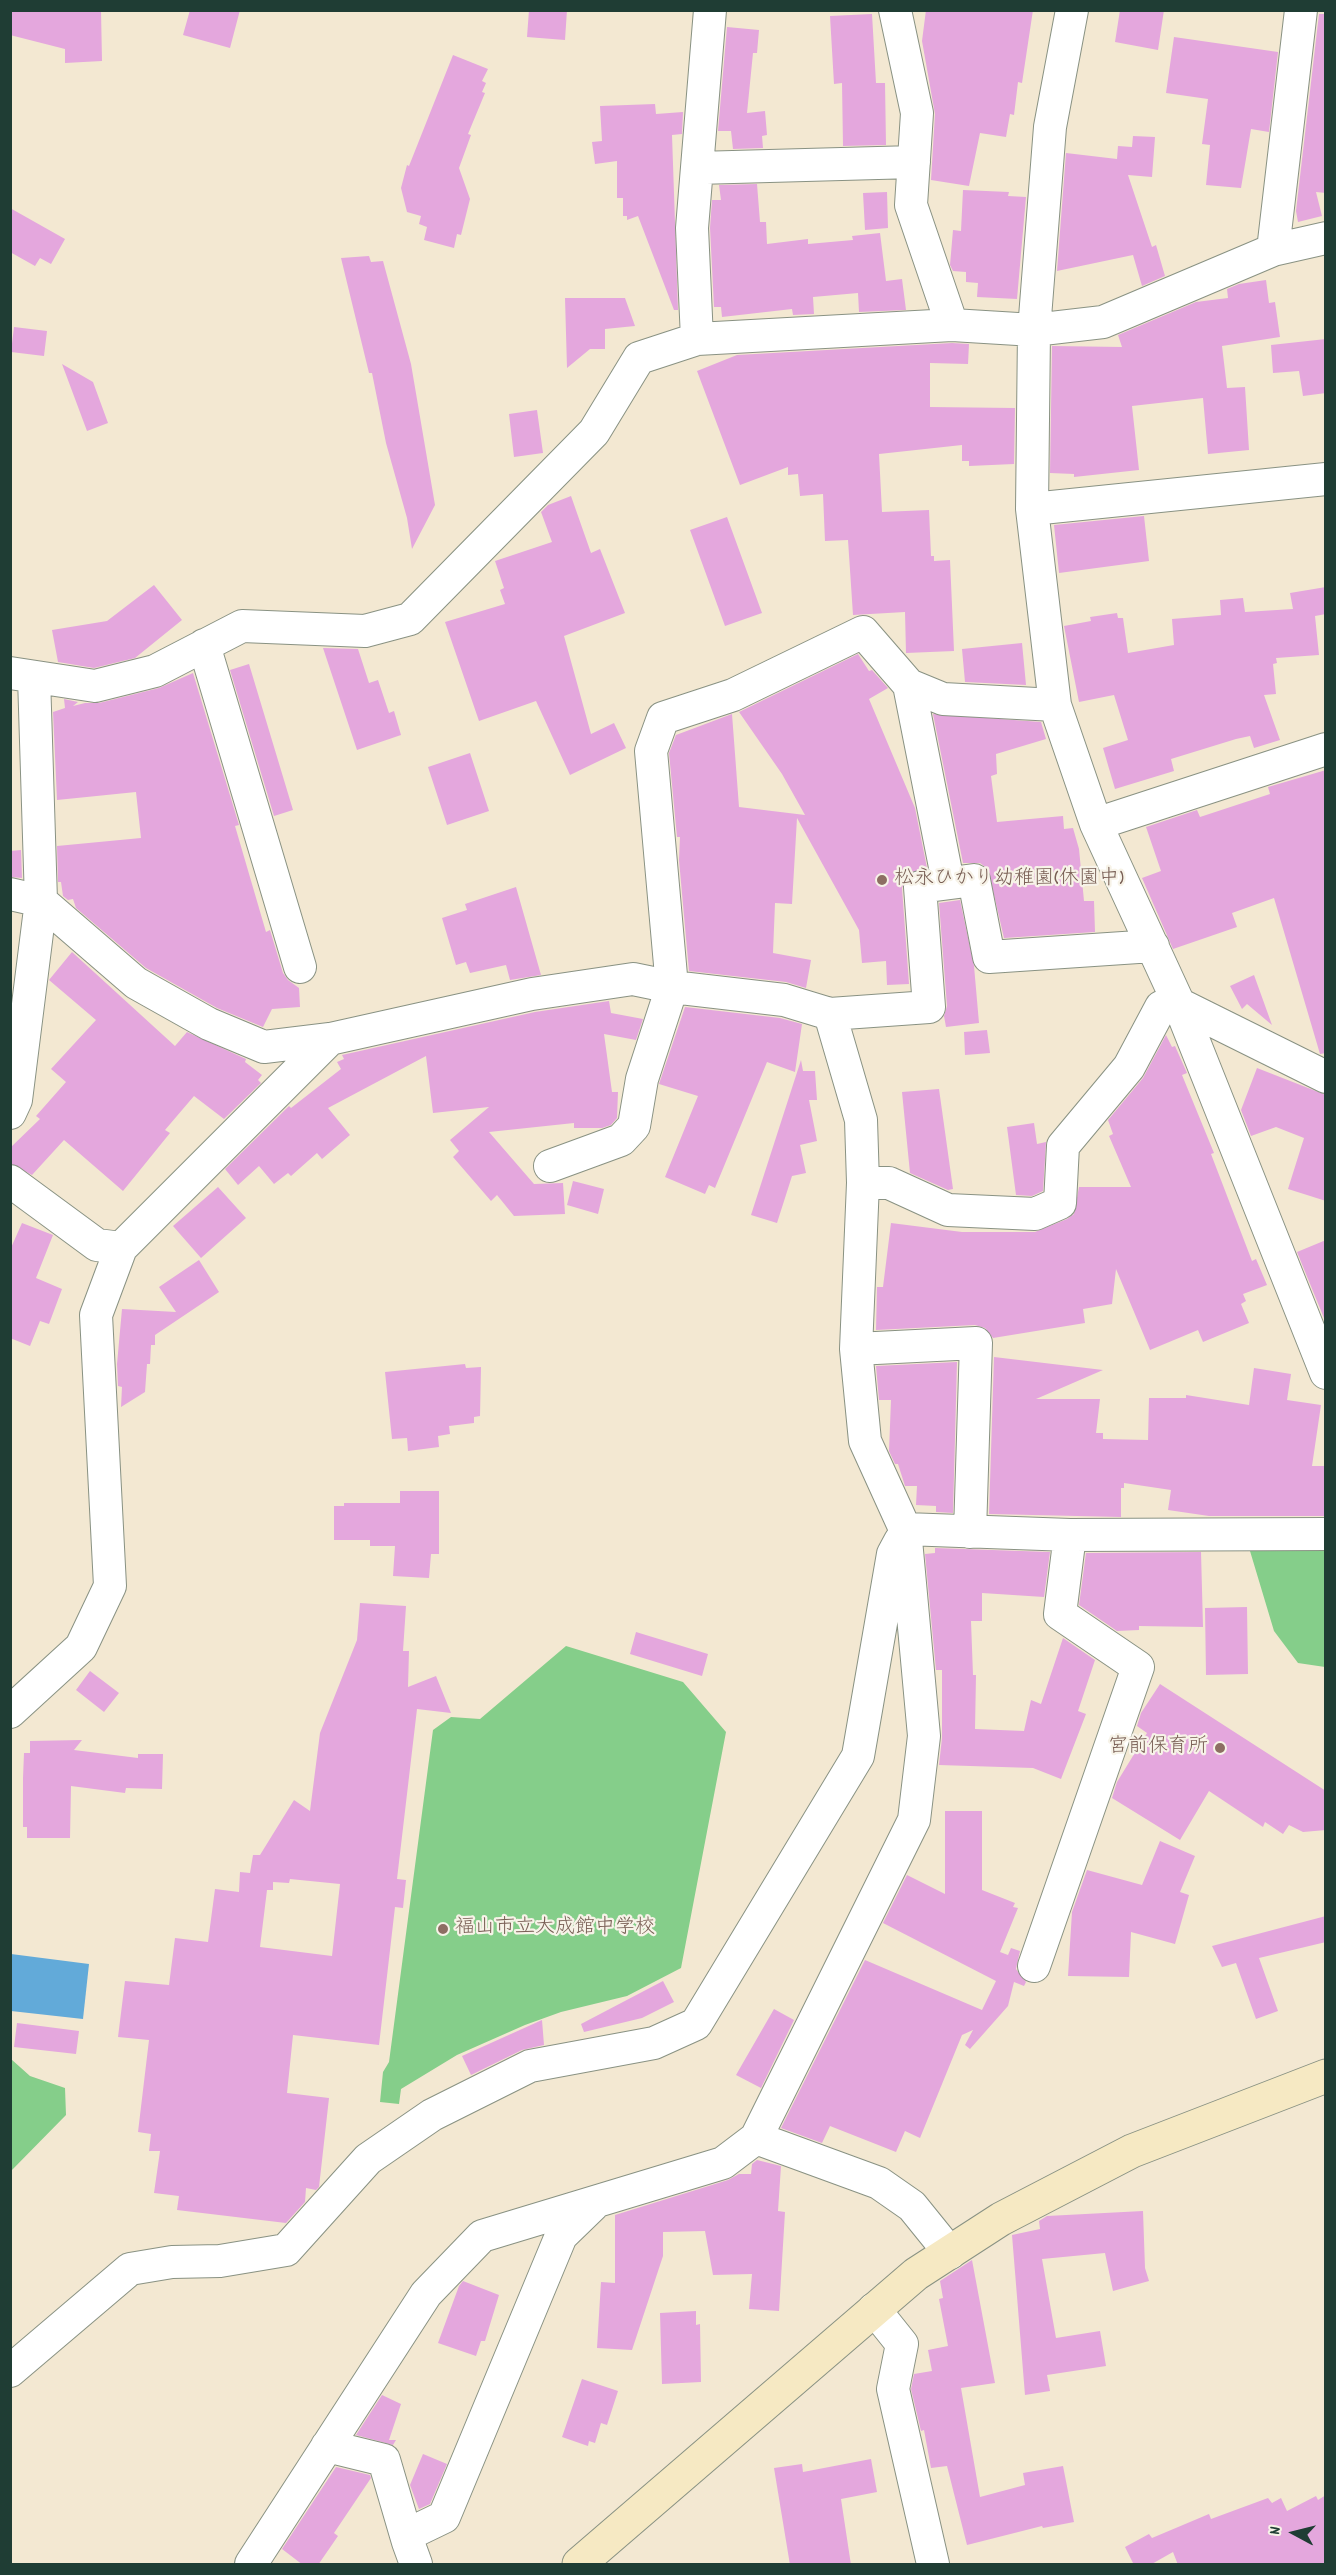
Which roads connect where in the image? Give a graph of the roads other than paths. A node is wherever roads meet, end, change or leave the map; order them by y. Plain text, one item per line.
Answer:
1 (710, 10) edge
2 (895, 10) edge
3 (1072, 10) edge
4 (1301, 10) edge
5 (914, 162) junction
6 (697, 168) junction
7 (1326, 238) edge
8 (1273, 250) junction
9 (952, 325) junction
10 (1034, 330) junction
11 (697, 339) junction
12 (1326, 479) edge
13 (1032, 509) junction
14 (204, 645) junction
15 (22, 675) edge
16 (909, 685) junction
17 (1054, 705) junction
18 (1326, 749) edge
19 (1096, 824) junction
20 (948, 882) junction
21 (10, 894) edge
22 (41, 901) junction
23 (1153, 946) junction
24 (300, 967) dead end
25 (672, 987) junction
26 (1179, 1004) junction
27 (830, 1014) junction
28 (330, 1038) junction
29 (1326, 1077) edge
30 (10, 1113) edge
31 (550, 1166) dead end
32 (10, 1180) edge
33 (863, 1183) junction
34 (121, 1248) junction
35 (856, 1349) junction
36 (1326, 1373) edge
37 (905, 1529) junction
38 (970, 1533) junction
39 (1326, 1534) edge
40 (1070, 1535) junction
41 (898, 1593) junction
42 (10, 1712) edge
43 (1034, 1966) dead end
44 (1326, 2076) edge
45 (756, 2138) junction
46 (596, 2202) junction
47 (950, 2253) junction
48 (874, 2309) junction
49 (10, 2371) edge
50 (327, 2446) junction
51 (412, 2553) edge
52 (250, 2565) edge
53 (579, 2565) edge
54 (933, 2565) edge

1 - 6 street
2 - 5 street
3 - 10 street
4 - 8 street
5 - 6 street
5 - 9 street
6 - 11 street
7 - 8 street
8 - 10 street
9 - 10 street
9 - 11 street
10 - 13 street
11 - 14 street
12 - 13 street
13 - 17 street
14 - 15 street
14 - 24 street
15 - 22 street
16 - 17 street
16 - 20 street
16 - 25 street
17 - 19 street
18 - 19 street
19 - 23 street
20 - 23 street
20 - 27 street
21 - 22 street
22 - 28 street
22 - 30 street
23 - 26 street
25 - 27 street
25 - 28 street
25 - 31 street
26 - 29 street
26 - 33 street
26 - 36 street
27 - 33 street
28 - 34 street
32 - 34 street
33 - 35 street
34 - 42 street
35 - 37 street
35 - 38 street
37 - 38 street
37 - 41 street
38 - 40 street
39 - 40 street
40 - 43 street
41 - 45 street
41 - 49 street
44 - 47 street
45 - 46 street
45 - 47 street
46 - 50 street
46 - 51 street
47 - 48 street
48 - 53 street
48 - 54 street
50 - 51 street
50 - 52 street

